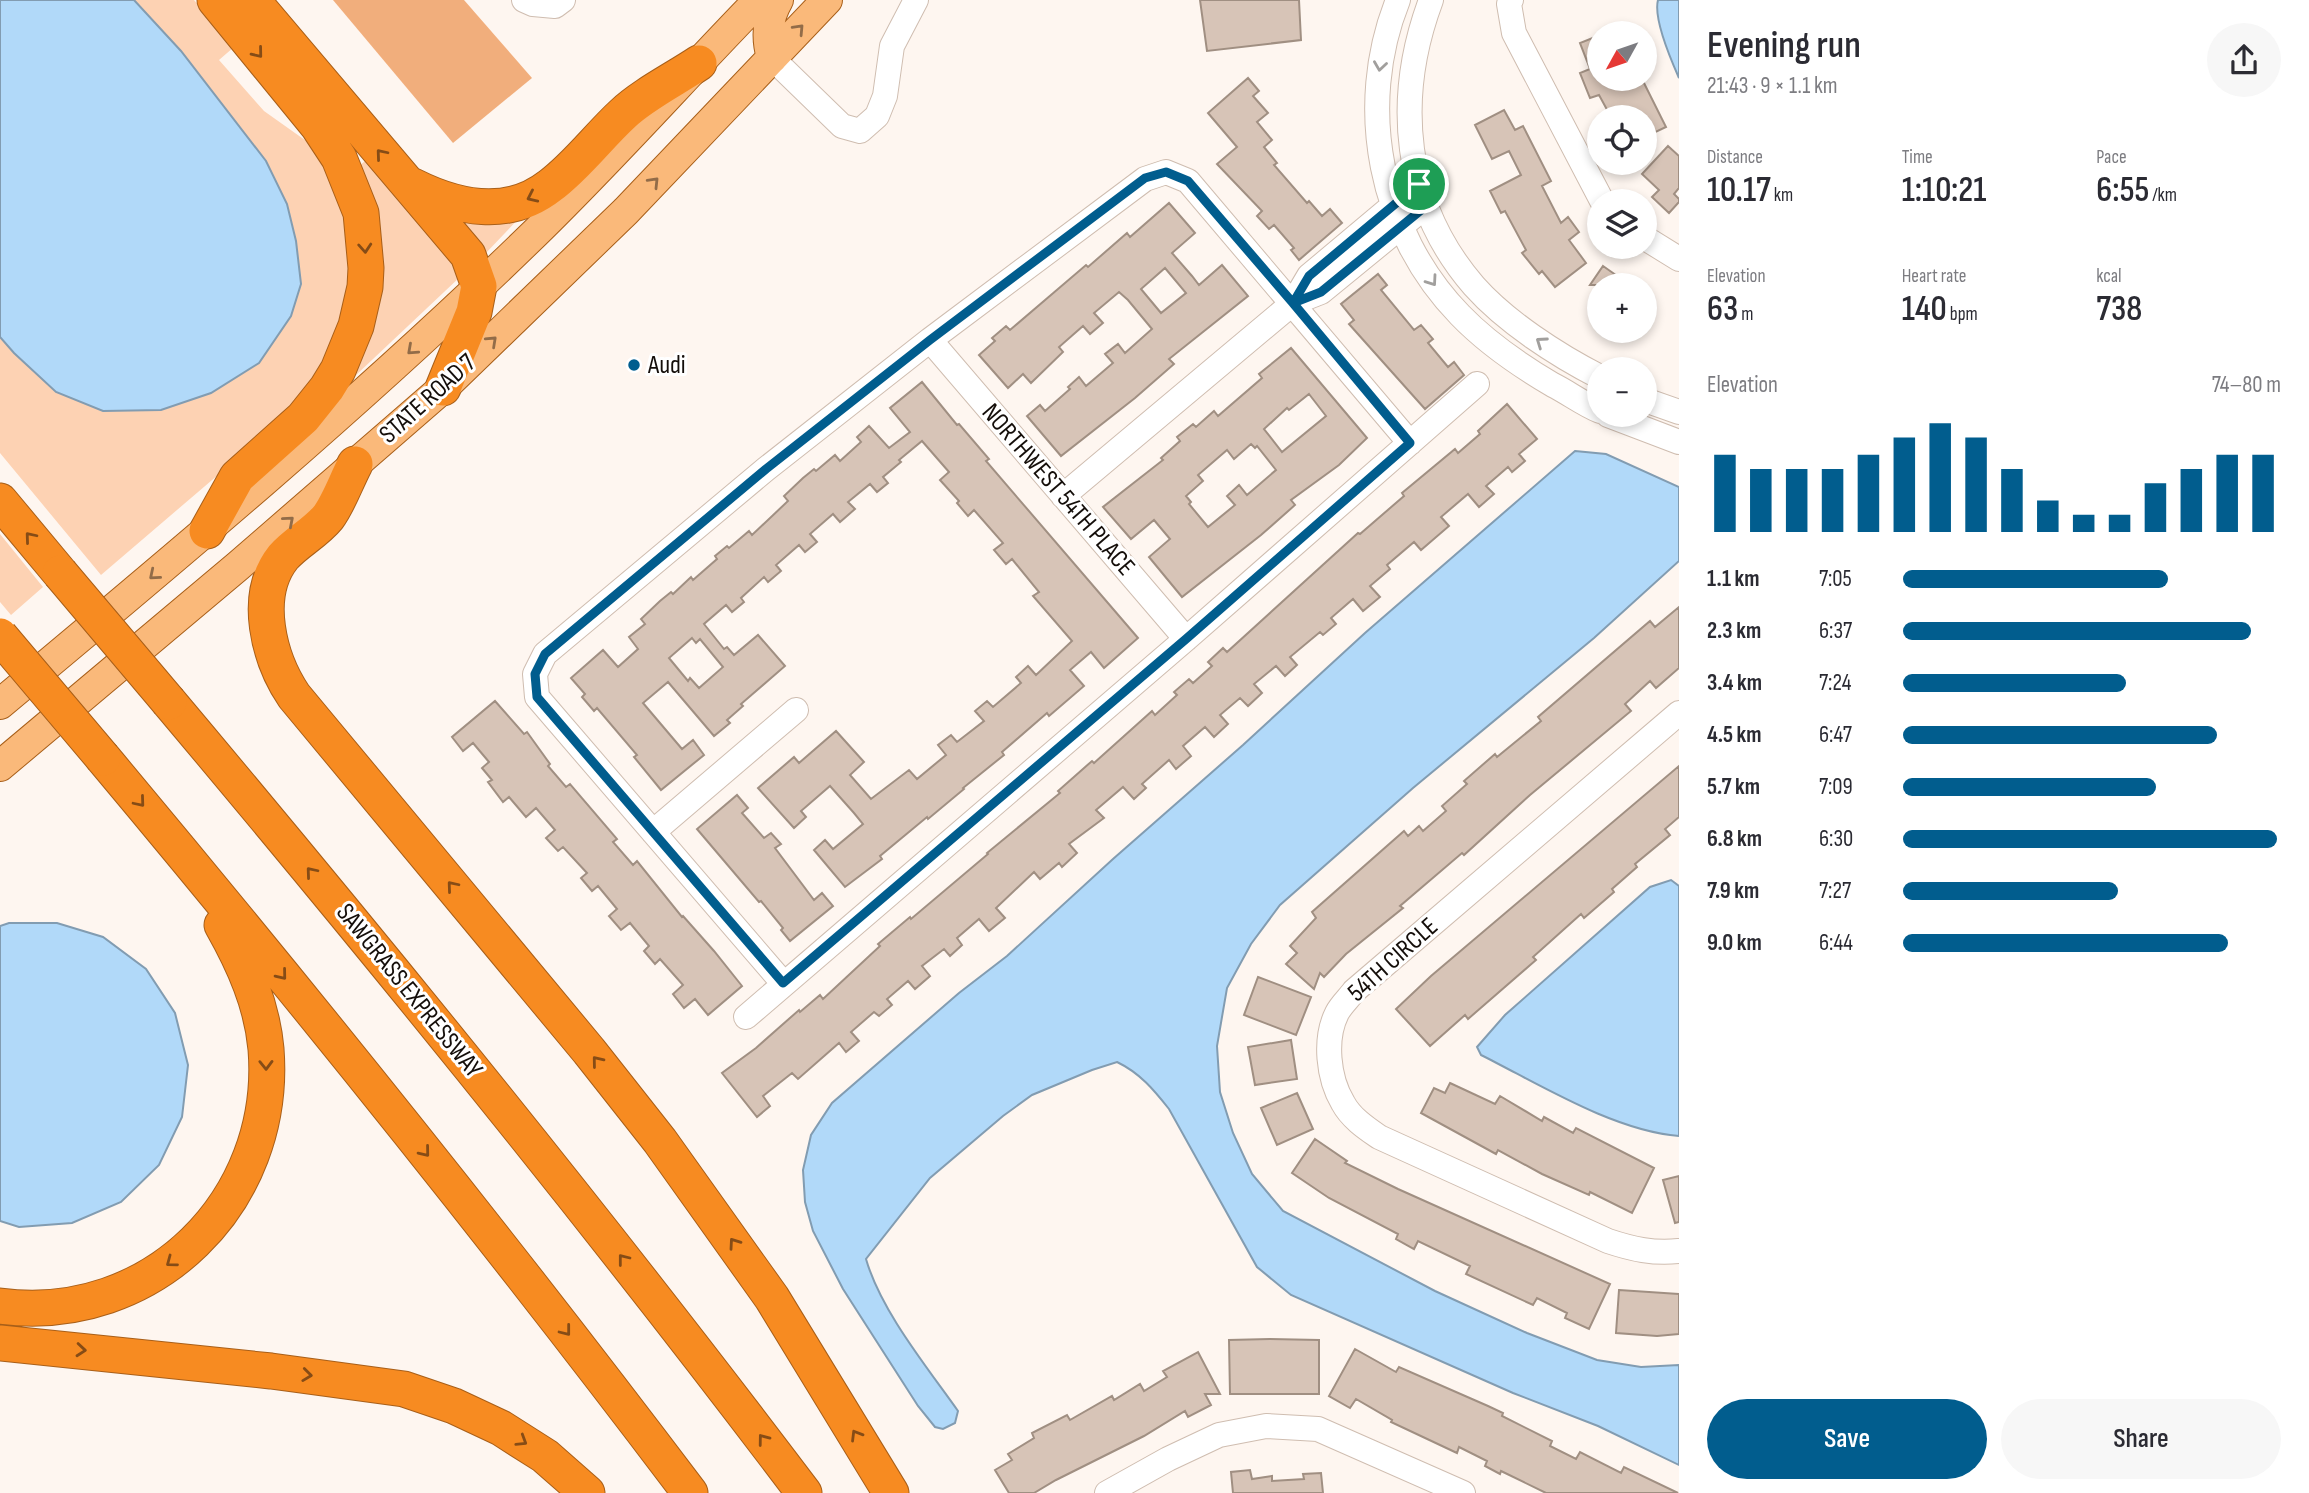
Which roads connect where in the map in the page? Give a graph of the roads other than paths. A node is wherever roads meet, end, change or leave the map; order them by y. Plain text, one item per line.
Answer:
1 (215, 0) edge
2 (253, 0) edge
3 (524, 0) edge
4 (563, 0) edge
5 (760, 0) edge
6 (778, 0) edge
7 (827, 0) edge
8 (916, 0) edge
9 (1398, 0) edge
10 (1431, 0) edge
11 (1511, 0) edge
12 (772, 58) junction
13 (699, 64) junction
14 (404, 181) junction
15 (1596, 189) edge
16 (1423, 195) junction
17 (1396, 216) junction
18 (1657, 245) edge
19 (1679, 259) edge
20 (480, 286) junction
21 (1293, 303) junction
22 (930, 340) junction
23 (1587, 369) edge
24 (1478, 384) dead end
25 (443, 388) junction
26 (1587, 404) edge
27 (1657, 404) edge
28 (1679, 412) edge
29 (1640, 427) edge
30 (1679, 442) edge
31 (1410, 443) junction
32 (355, 464) junction
33 (1063, 496) junction
34 (0, 501) edge
35 (207, 531) junction
36 (0, 636) edge
37 (1186, 639) junction
38 (0, 704) edge
39 (796, 710) dead end
40 (1679, 713) edge
41 (0, 766) edge
42 (653, 832) junction
43 (177, 846) junction
44 (783, 983) junction
45 (746, 1017) dead end
46 (1679, 1251) edge
47 (0, 1306) edge
48 (0, 1343) edge
49 (587, 1493) edge
50 (690, 1493) edge
51 (804, 1493) edge
52 (891, 1493) edge
53 (1107, 1493) edge
54 (1463, 1493) edge

1 -> 35 highway
14 -> 2 highway
3 - 4 street
5 - 13 main road, STATE ROAD 7
6 - 12 main road
12 -> 7 main road, STATE ROAD 7
8 - 12 street
9 -> 17 street
10 - 16 street
11 - 15 street
25 -> 12 main road, STATE ROAD 7
13 -> 14 highway
13 - 20 main road, STATE ROAD 7
14 - 20 highway
16 - 17 street
23 -> 16 street
17 - 21 street
17 -> 26 street
18 - 19 street
20 - 25 highway
20 -> 35 main road, STATE ROAD 7
21 - 22 street
21 - 31 street
21 - 33 street
22 - 33 street, NORTHWEST 54TH PLACE
22 - 42 street
24 - 31 street
25 - 32 main road, STATE ROAD 7
27 - 28 street
29 - 30 street
31 - 37 street
41 -> 32 main road, STATE ROAD 7
52 -> 32 highway
33 - 37 street, NORTHWEST 54TH PLACE
51 -> 34 highway, SAWGRASS EXPRESSWAY, bridge
35 -> 38 main road, STATE ROAD 7
36 -> 43 highway, bridge
37 - 44 street
39 - 42 street
40 - 46 street, 54TH CIRCLE
42 - 44 street
43 -> 47 highway
43 -> 50 highway
44 - 45 street
48 -> 49 highway
53 - 54 street

